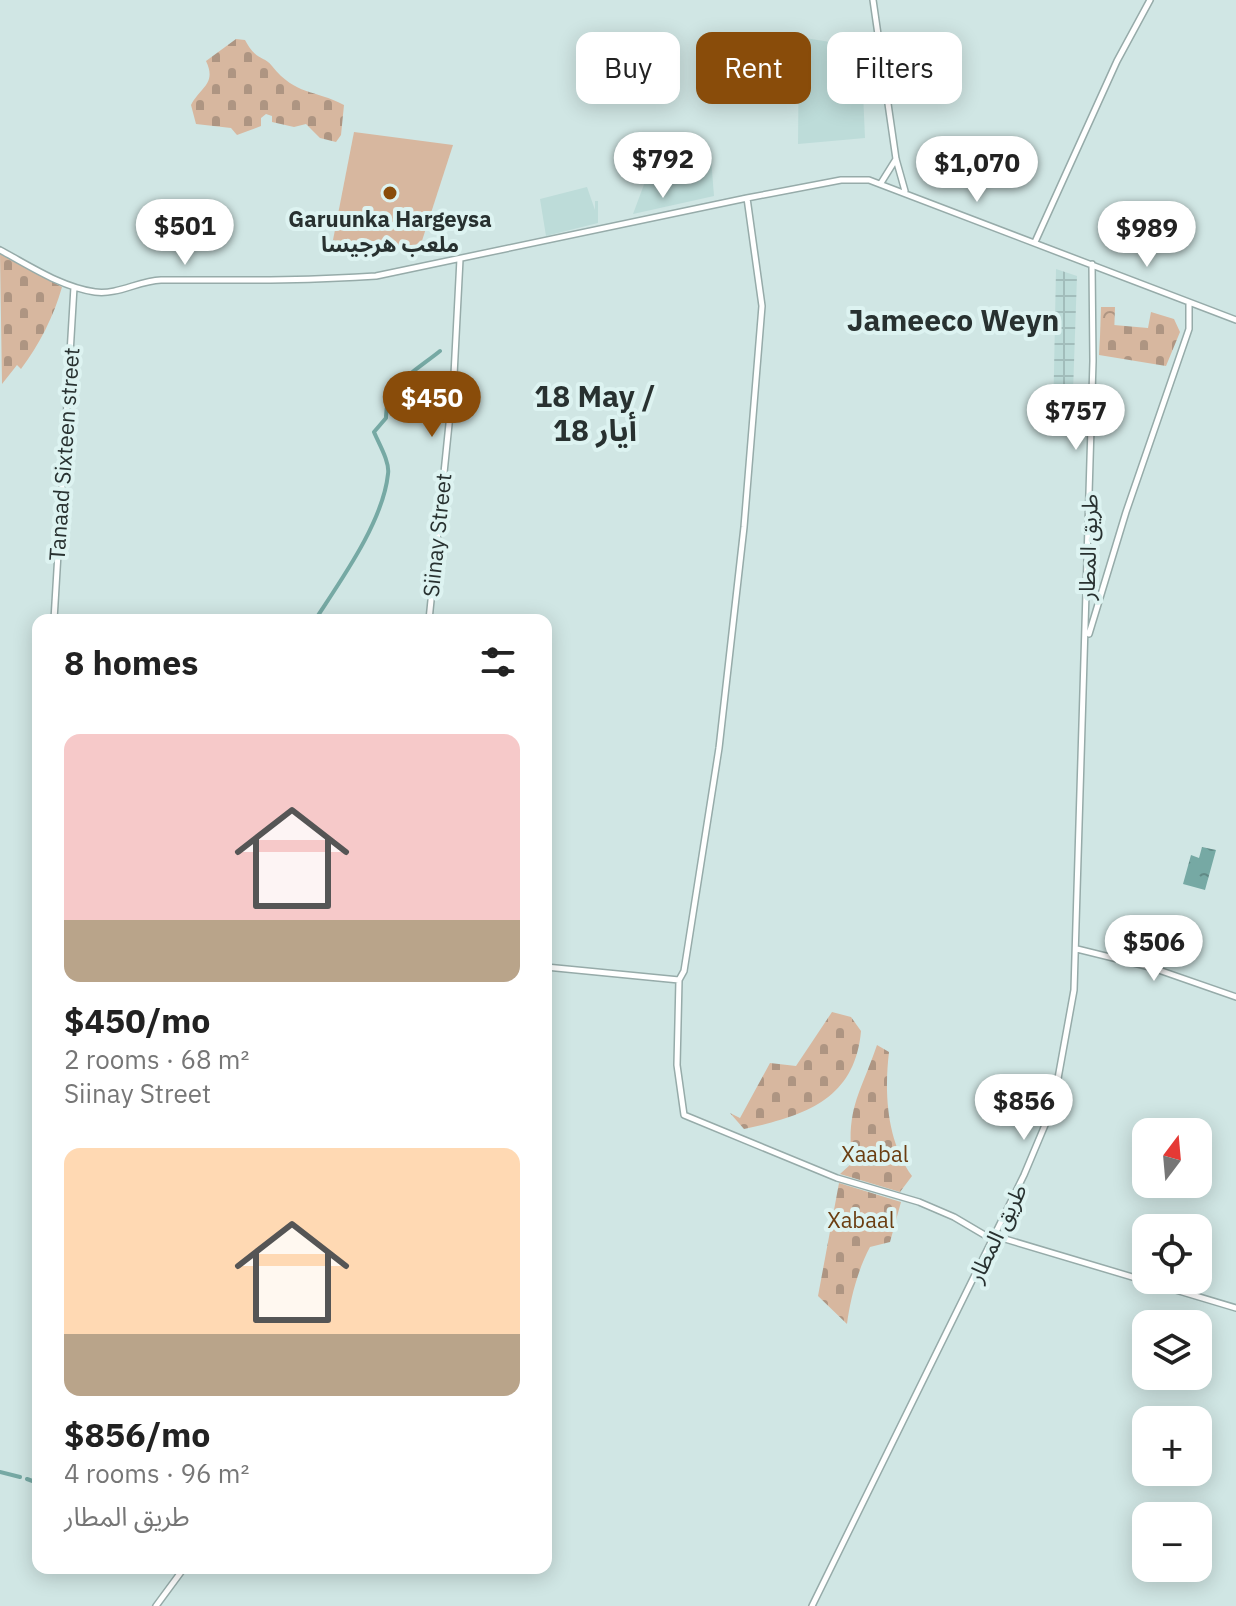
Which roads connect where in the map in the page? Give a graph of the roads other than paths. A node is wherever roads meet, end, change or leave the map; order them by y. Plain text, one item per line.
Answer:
1 (873, 0) edge
2 (1150, 0) edge
3 (896, 159) junction
4 (881, 183) junction
5 (905, 192) junction
6 (747, 198) junction
7 (1035, 242) junction
8 (0, 250) edge
9 (460, 259) junction
10 (1092, 264) junction
11 (74, 287) junction
12 (1189, 303) junction
13 (1236, 320) edge
14 (54, 614) edge
15 (430, 614) edge
16 (1087, 638) junction
17 (1077, 949) junction
18 (552, 968) edge
19 (679, 980) junction
20 (1236, 997) edge
21 (994, 1238) junction
22 (1236, 1308) edge
23 (180, 1574) edge
24 (156, 1606) edge
25 (812, 1606) edge

1 - 3 main road
2 - 7 main road
3 - 4 main road
3 - 5 main road
4 - 5 main road
4 - 6 main road
5 - 7 main road
6 - 9 main road
6 - 19 main road
7 - 10 main road
8 - 11 main road
9 - 11 main road
9 - 15 main road, Siinay Street
10 - 12 main road
10 - 16 main road, طريق المطار
11 - 14 main road, Tanaad Sixteen street
12 - 13 main road
12 - 16 main road, طريق المطار
16 - 17 main road, طريق المطار
17 - 20 main road
17 - 21 main road, طريق المطار
18 - 19 main road
19 - 21 main road
21 - 22 main road
21 - 25 main road, طريق المطار
23 - 24 main road

